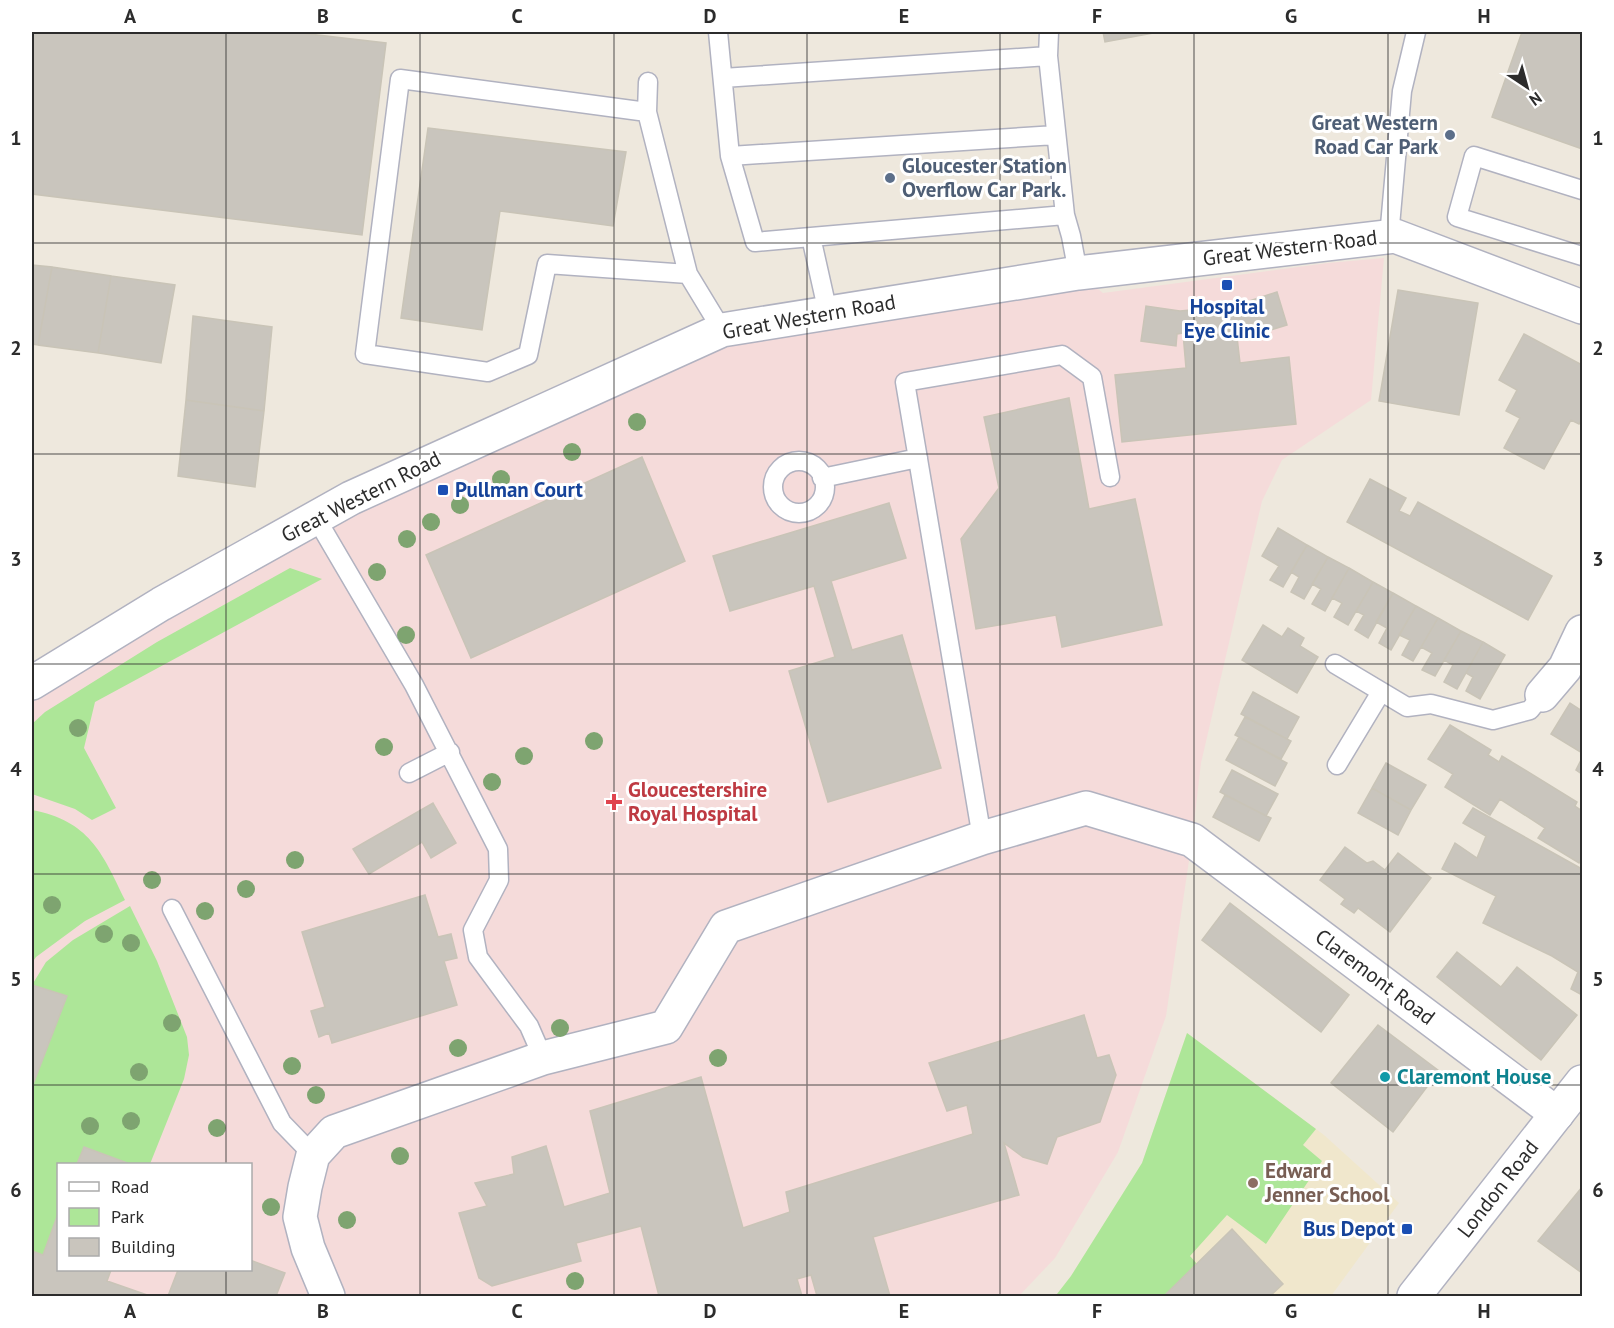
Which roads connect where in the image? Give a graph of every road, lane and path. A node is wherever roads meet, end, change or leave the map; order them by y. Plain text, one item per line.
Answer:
1 (718, 32) edge
2 (1049, 32) edge
3 (1416, 32) edge
4 (1048, 56) junction
5 (723, 78) junction
6 (648, 82) dead end
7 (647, 112) junction
8 (1056, 135) junction
9 (730, 156) junction
10 (1582, 190) edge
11 (1065, 216) junction
12 (811, 237) junction
13 (1389, 237) junction
14 (1582, 256) edge
15 (1078, 273) junction
16 (688, 274) junction
17 (1582, 307) edge
18 (828, 313) junction
19 (722, 330) junction
20 (918, 458) junction
21 (1110, 477) dead end
22 (822, 478) dead end
23 (316, 518) junction
24 (1582, 632) edge
25 (1335, 664) dead end
26 (1574, 673) edge
27 (32, 683) edge
28 (1381, 692) junction
29 (1542, 695) joint
30 (450, 752) junction
31 (1337, 765) dead end
32 (409, 773) dead end
33 (982, 838) junction
34 (172, 909) dead end
35 (543, 1058) junction
36 (1582, 1082) edge
37 (1557, 1114) junction
38 (313, 1155) junction
39 (328, 1296) edge
40 (1414, 1296) edge

1 - 5 lane
2 - 4 lane
3 - 13 lane
4 - 5 lane
4 - 8 lane
5 - 9 lane
6 - 7 lane
7 - 16 lane
7 - 16 lane
8 - 9 lane
8 - 11 lane
9 - 12 lane
10 - 14 lane
11 - 12 lane
11 - 15 lane
12 - 18 lane
13 - 15 street, Great Western Road
13 - 17 street, Great Western Road
15 - 18 street, Great Western Road
16 - 19 lane
18 - 19 street, Great Western Road
19 - 23 street, Great Western Road
20 - 21 lane
20 - 22 lane
20 - 33 lane
23 - 27 street, Great Western Road
23 - 30 lane
24 - 26 street
25 - 28 lane
26 - 29 street
28 - 29 lane
28 - 31 lane
30 - 32 lane
30 - 35 lane
33 - 35 street
33 - 37 street, Claremont Road
34 - 38 lane
35 - 38 street
36 - 37 street, London Road
37 - 40 street, London Road
38 - 39 street

